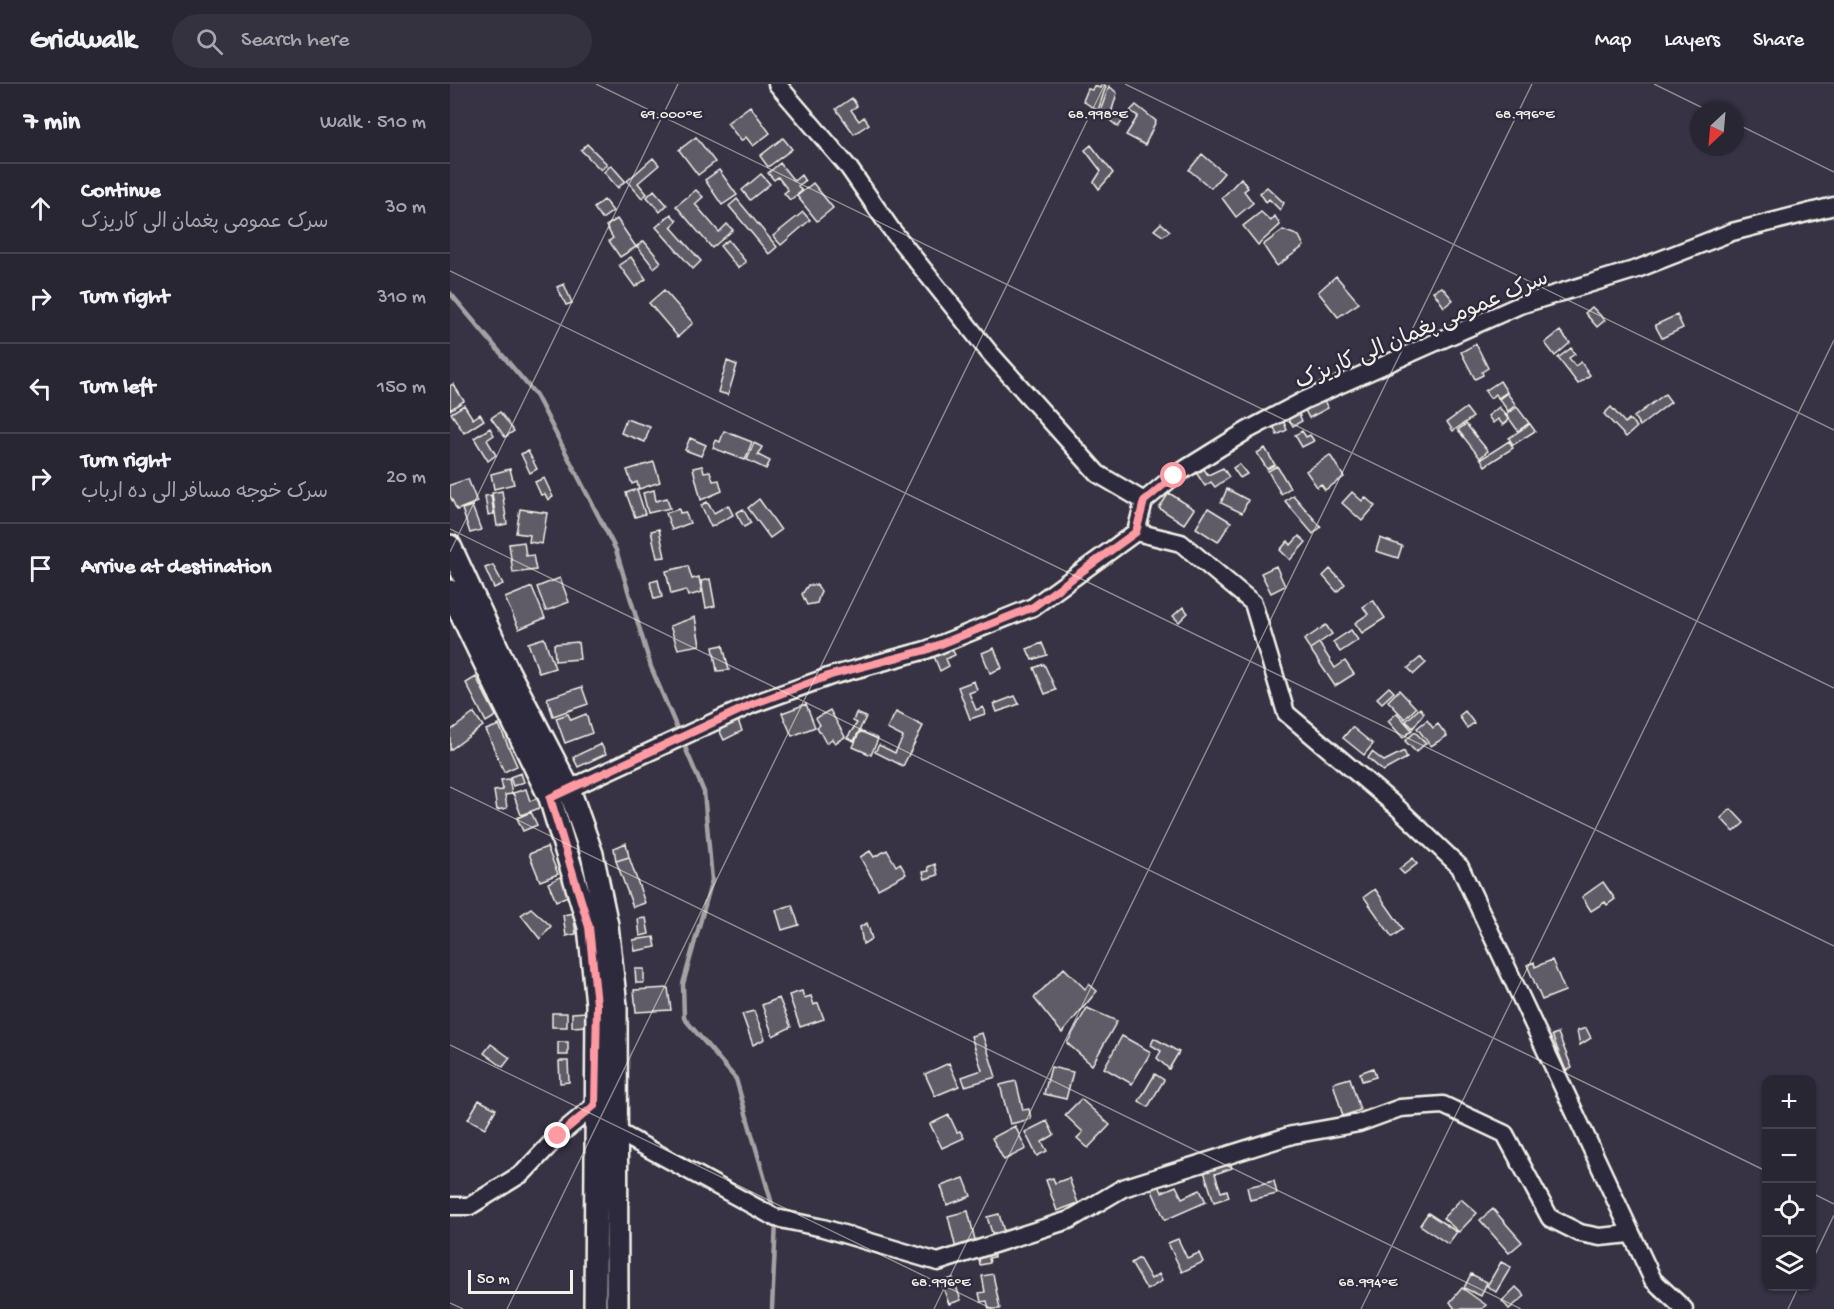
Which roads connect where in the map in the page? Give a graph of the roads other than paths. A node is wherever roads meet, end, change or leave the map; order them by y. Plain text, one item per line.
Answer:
1 (777, 84) edge
2 (1834, 206) edge
3 (1144, 501) junction
4 (1136, 532) junction
5 (450, 546) edge
6 (450, 591) edge
7 (559, 794) junction
8 (606, 1104) junction
9 (618, 1132) junction
10 (450, 1206) edge
11 (1630, 1234) junction
12 (595, 1309) edge
13 (617, 1309) edge
14 (1684, 1309) edge

1 - 3 street
2 - 3 street, سرک عمومی پغمان الی کاریزک
3 - 4 street
4 - 7 street
4 - 11 street
5 - 7 main road
6 - 7 main road
7 - 8 main road
8 - 9 main road
8 - 10 street
8 - 12 main road
9 - 11 street
9 - 13 main road
11 - 14 street

